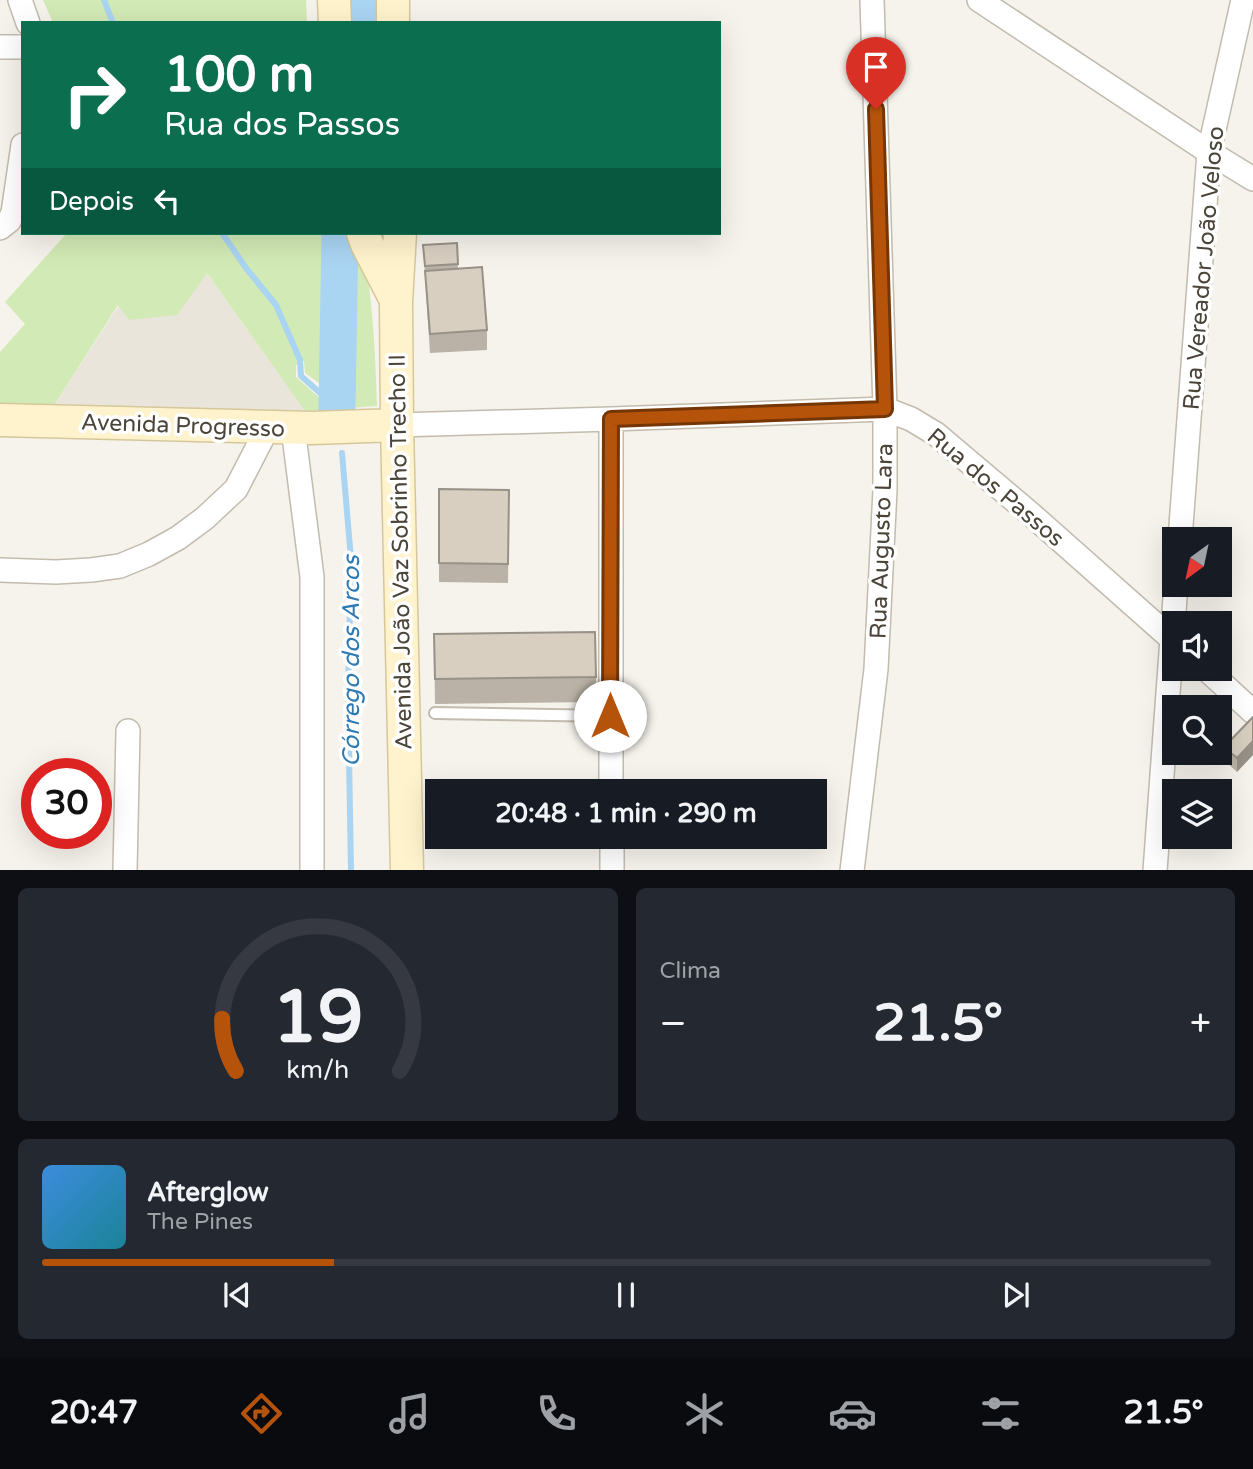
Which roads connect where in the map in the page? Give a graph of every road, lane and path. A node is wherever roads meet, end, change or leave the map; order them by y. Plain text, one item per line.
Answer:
1 (20, 0) edge
2 (334, 0) edge
3 (393, 0) edge
4 (872, 0) edge
5 (979, 0) edge
6 (1243, 0) edge
7 (28, 21) edge
8 (335, 21) edge
9 (393, 21) edge
10 (0, 47) edge
11 (21, 47) edge
12 (1209, 152) junction
13 (21, 159) edge
14 (1253, 179) edge
15 (0, 228) edge
16 (364, 235) edge
17 (400, 235) edge
18 (397, 302) junction
19 (885, 409) junction
20 (611, 419) junction
21 (0, 420) edge
22 (382, 426) junction
23 (291, 428) junction
24 (1181, 527) edge
25 (0, 570) edge
26 (1162, 630) edge
27 (1170, 681) edge
28 (1219, 681) edge
29 (1253, 712) edge
30 (435, 713) dead end
31 (610, 716) junction
32 (128, 731) dead end
33 (611, 779) edge
34 (612, 849) edge
35 (125, 870) edge
36 (312, 870) edge
37 (407, 870) edge
38 (612, 870) edge
39 (852, 870) edge
40 (1155, 870) edge

1 - 7 street
2 - 8 street
3 - 9 street
4 - 19 street, Rua Augusto Lara
5 - 12 street
6 - 12 street, Rua Vereador João Veloso
10 - 11 street
12 - 14 street
12 - 24 street, Rua Vereador João Veloso
13 - 15 street
16 - 18 street
17 - 18 street, Avenida João Vaz Sobrinho Trecho II
18 - 22 street, Avenida João Vaz Sobrinho Trecho II
19 - 20 street, Rua dos Passos
19 - 26 street, Rua dos Passos
19 - 39 street, Rua Augusto Lara
20 - 22 street, Rua dos Passos
20 - 31 street
21 - 23 street, Avenida Progresso
22 - 23 street, Avenida Progresso
22 - 37 street, Avenida João Vaz Sobrinho Trecho II
23 - 25 street
23 - 36 street
27 - 40 street
28 - 29 street
30 - 31 lane
31 - 33 street
32 - 35 street
34 - 38 street

